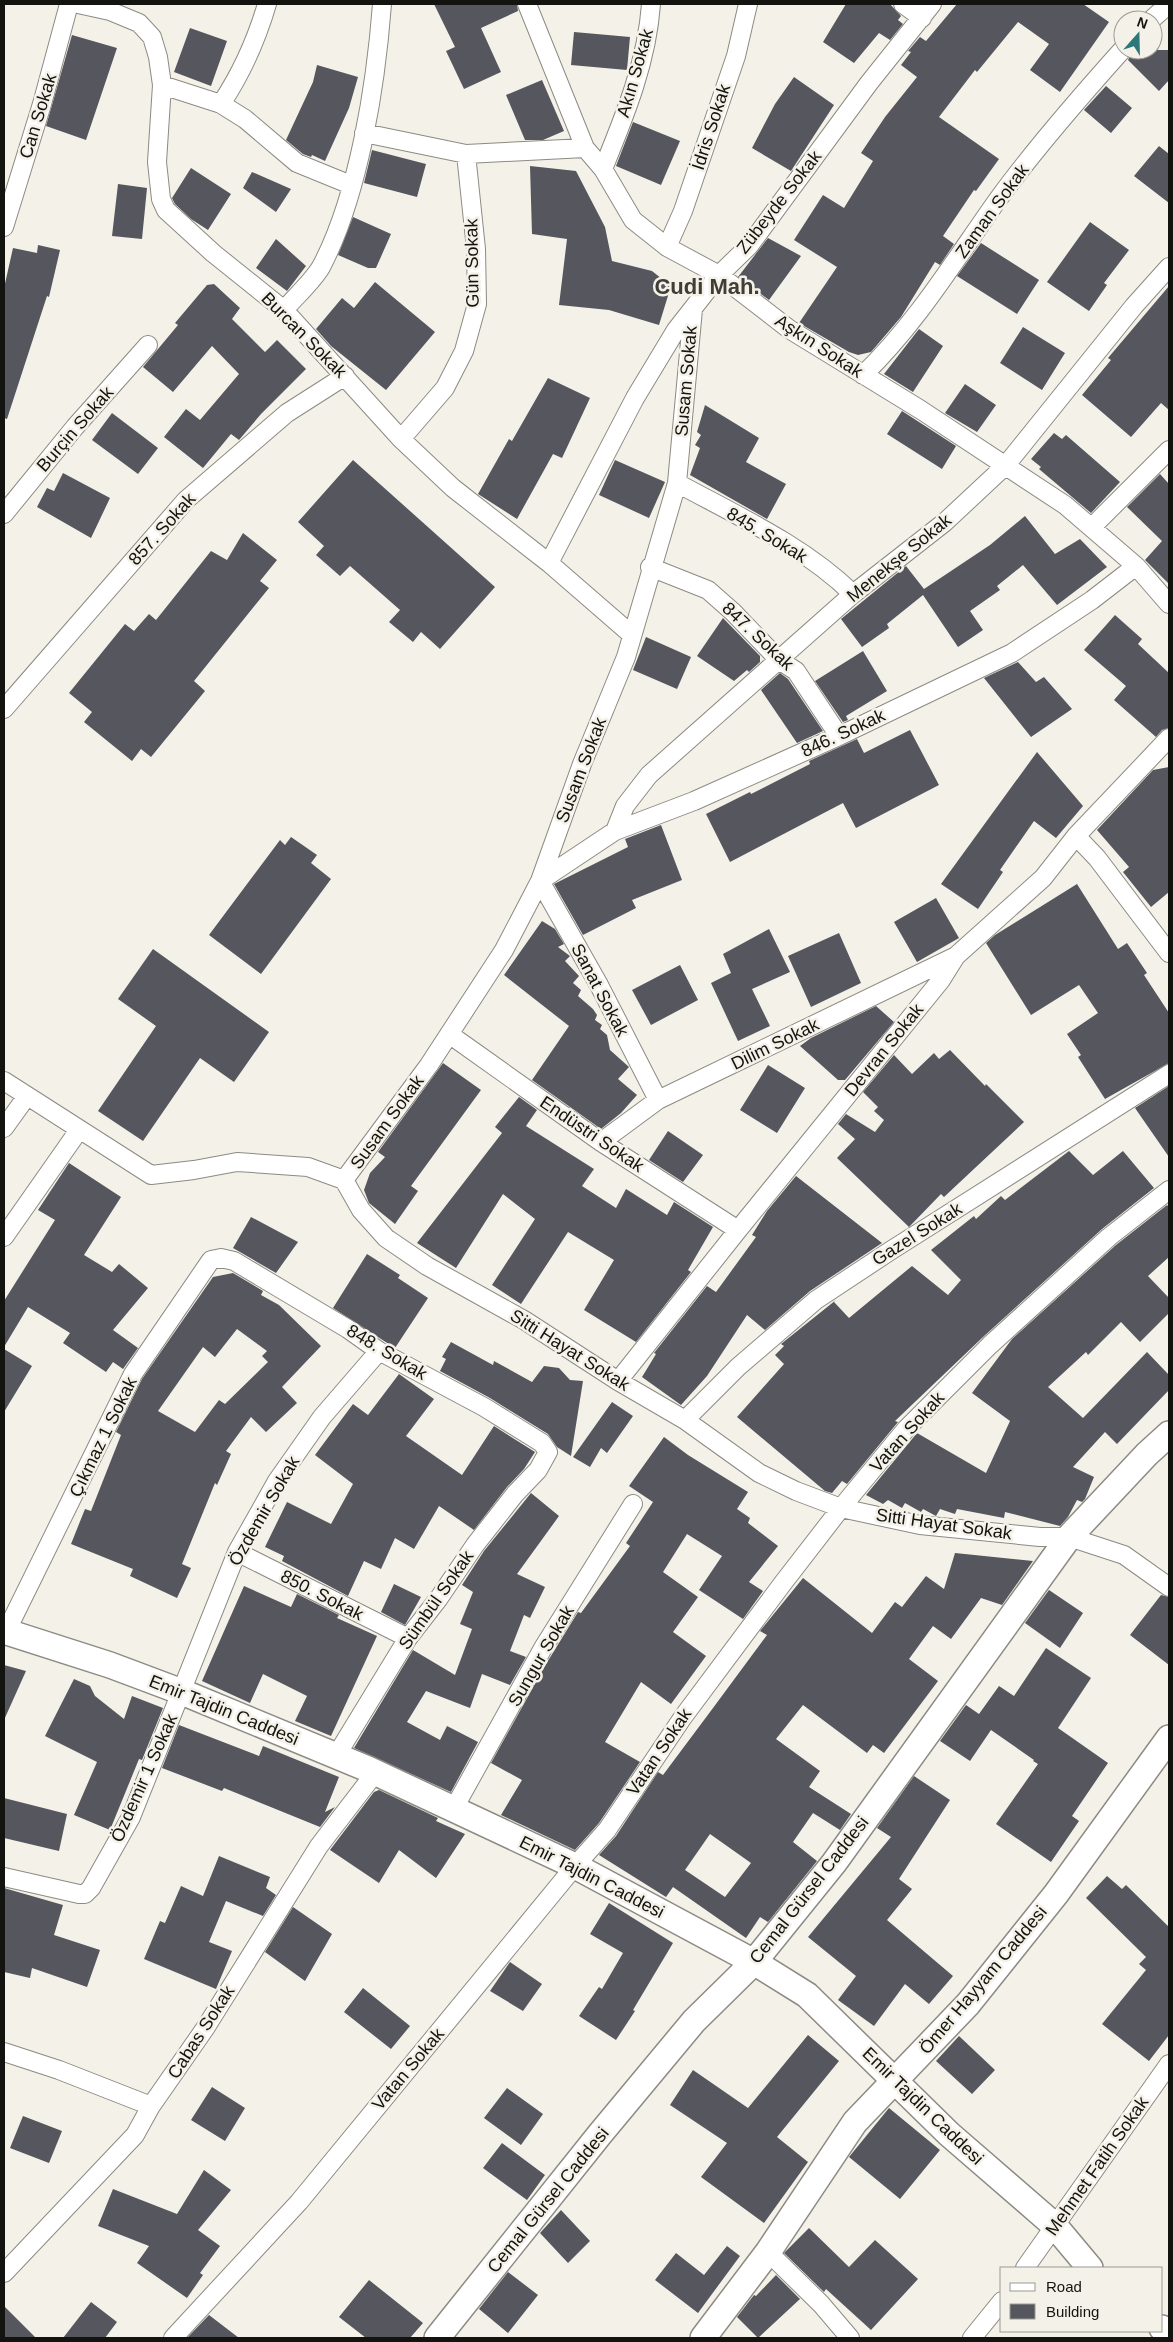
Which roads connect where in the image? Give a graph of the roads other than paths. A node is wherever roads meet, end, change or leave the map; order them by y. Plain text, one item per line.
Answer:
1 (69, 4) edge
2 (78, 4) edge
3 (267, 4) edge
4 (382, 4) edge
5 (526, 4) edge
6 (651, 4) edge
7 (748, 4) edge
8 (903, 4) edge
9 (927, 11) edge
10 (1113, 60) edge
11 (162, 85) junction
12 (221, 104) junction
13 (364, 133) junction
14 (585, 148) junction
15 (466, 154) junction
16 (603, 169) junction
17 (351, 185) junction
18 (4, 227) edge
19 (667, 247) junction
20 (1169, 267) edge
21 (718, 275) junction
22 (693, 309) junction
23 (284, 310) junction
24 (148, 345) dead end
25 (863, 375) junction
26 (345, 376) junction
27 (401, 439) junction
28 (1169, 450) edge
29 (1006, 465) junction
30 (677, 483) junction
31 (4, 514) edge
32 (1092, 527) junction
33 (549, 563) junction
34 (1136, 566) junction
35 (650, 568) junction
36 (853, 594) junction
37 (1169, 604) edge
38 (632, 635) junction
39 (779, 660) junction
40 (4, 709) edge
41 (839, 736) junction
42 (1169, 738) edge
43 (615, 831) junction
44 (1076, 836) junction
45 (540, 881) junction
46 (1168, 950) edge
47 (956, 956) junction
48 (449, 1034) junction
49 (1169, 1074) edge
50 (4, 1080) edge
51 (27, 1096) junction
52 (658, 1100) junction
53 (4, 1128) edge
54 (79, 1130) junction
55 (601, 1142) junction
56 (344, 1180) junction
57 (1169, 1190) edge
58 (738, 1230) junction
59 (4, 1236) edge
60 (221, 1258) joint
61 (379, 1350) junction
62 (618, 1381) junction
63 (685, 1420) junction
64 (1169, 1434) edge
65 (548, 1452) joint
66 (633, 1504) dead end
67 (841, 1508) junction
68 (1069, 1537) junction
69 (237, 1552) junction
70 (1169, 1587) edge
71 (5, 1632) edge
72 (408, 1638) junction
73 (182, 1692) junction
74 (1169, 1738) edge
75 (336, 1756) junction
76 (375, 1773) junction
77 (454, 1810) junction
78 (575, 1866) junction
79 (4, 1877) edge
80 (754, 1962) junction
81 (4, 2052) edge
82 (1169, 2064) edge
83 (896, 2081) junction
84 (151, 2106) junction
85 (1054, 2225) junction
86 (768, 2252) junction
87 (1026, 2267) edge
88 (1089, 2267) edge
89 (4, 2273) edge
90 (1000, 2303) edge
91 (173, 2338) edge
92 (437, 2338) edge
93 (703, 2338) edge
94 (850, 2338) edge
95 (972, 2338) edge

1 - 18 street, Can Sokak
2 - 11 street, Burcan Sokak
3 - 12 street
4 - 13 street
5 - 14 street, Aşkın Sokak
6 - 16 street, Akın Sokak
7 - 19 street, İdris Sokak
8 - 9 street
9 - 21 street, Zübeyde Sokak
10 - 25 street, Zaman Sokak
11 - 12 street
11 - 23 street, Burcan Sokak
12 - 17 street
13 - 15 street
13 - 17 street
14 - 15 street
14 - 16 street, Aşkın Sokak
15 - 27 street, Gün Sokak
16 - 19 street, Aşkın Sokak
17 - 23 street
19 - 21 street, Aşkın Sokak
20 - 29 street, Menekşe Sokak
21 - 22 street, Zübeyde Sokak
21 - 25 street, Aşkın Sokak
22 - 30 street, Susam Sokak
22 - 33 street, Zübeyde Sokak
23 - 26 street, Burcan Sokak
24 - 31 street, Burçin Sokak
25 - 29 street, Aşkın Sokak
26 - 27 street, Burcan Sokak
26 - 40 street, 857. Sokak
27 - 33 street, Burcan Sokak
28 - 32 street
29 - 32 street, Aşkın Sokak
29 - 36 street, Menekşe Sokak
30 - 35 street, Susam Sokak
30 - 36 street, 845. Sokak
32 - 34 street, Aşkın Sokak
33 - 38 street, Burcan Sokak
34 - 37 street, Aşkın Sokak
34 - 41 street, 846. Sokak
35 - 38 street, Susam Sokak
35 - 39 street, 847. Sokak
36 - 39 street, Menekşe Sokak
38 - 45 street, Susam Sokak
39 - 41 street, 847. Sokak
39 - 43 street, Menekşe Sokak
41 - 43 street, 846. Sokak
42 - 44 street, Devran Sokak
43 - 45 street, 846. Sokak
44 - 46 street
44 - 47 street, Devran Sokak
45 - 48 street, Susam Sokak
45 - 52 street, Sanat Sokak
47 - 52 street, Dilim Sokak
47 - 58 street, Devran Sokak
48 - 55 street, Endüstri Sokak
48 - 56 street, Susam Sokak
49 - 63 street, Gazel Sokak
50 - 51 street
51 - 53 street
51 - 54 street
52 - 55 street, Dilim Sokak
54 - 56 street
54 - 59 street
55 - 58 street, Endüstri Sokak
56 - 62 street, Sitti Hayat Sokak
57 - 67 street, Vatan Sokak
58 - 62 street, Devran Sokak
60 - 61 street, 848. Sokak
60 - 71 street, Çıkmaz 1 Sokak
61 - 65 street, 848. Sokak
61 - 69 street, Özdemir Sokak
62 - 63 street, Sitti Hayat Sokak
63 - 67 street, Sitti Hayat Sokak
64 - 68 street, Cemal Gürsel Caddesi
65 - 72 street, Sümbül Sokak
66 - 77 street, Sungur Sokak
67 - 68 street, Sitti Hayat Sokak
67 - 78 street, Vatan Sokak
68 - 70 street, Sitti Hayat Sokak
68 - 80 street, Cemal Gürsel Caddesi
69 - 72 street, 850. Sokak
69 - 73 street, Özdemir Sokak
71 - 73 street, Emir Tajdin Caddesi
72 - 75 street, Sümbül Sokak
73 - 75 street, Emir Tajdin Caddesi
73 - 79 street, Özdemir 1 Sokak
74 - 83 street, Ömer Hayyam Caddesi
75 - 76 street, Emir Tajdin Caddesi
76 - 77 street, Emir Tajdin Caddesi
76 - 84 street, Cabas Sokak
77 - 78 street, Emir Tajdin Caddesi
78 - 80 street, Emir Tajdin Caddesi
78 - 91 street, Vatan Sokak
80 - 83 street, Emir Tajdin Caddesi
80 - 92 street, Cemal Gürsel Caddesi
81 - 84 street
82 - 85 street, Mehmet Fatih Sokak
83 - 85 street, Emir Tajdin Caddesi
83 - 86 street, Ömer Hayyam Caddesi
84 - 89 street, Cabas Sokak
85 - 87 street, Mehmet Fatih Sokak
85 - 88 street, Emir Tajdin Caddesi
86 - 93 street, Ömer Hayyam Caddesi
86 - 94 street
90 - 95 street

